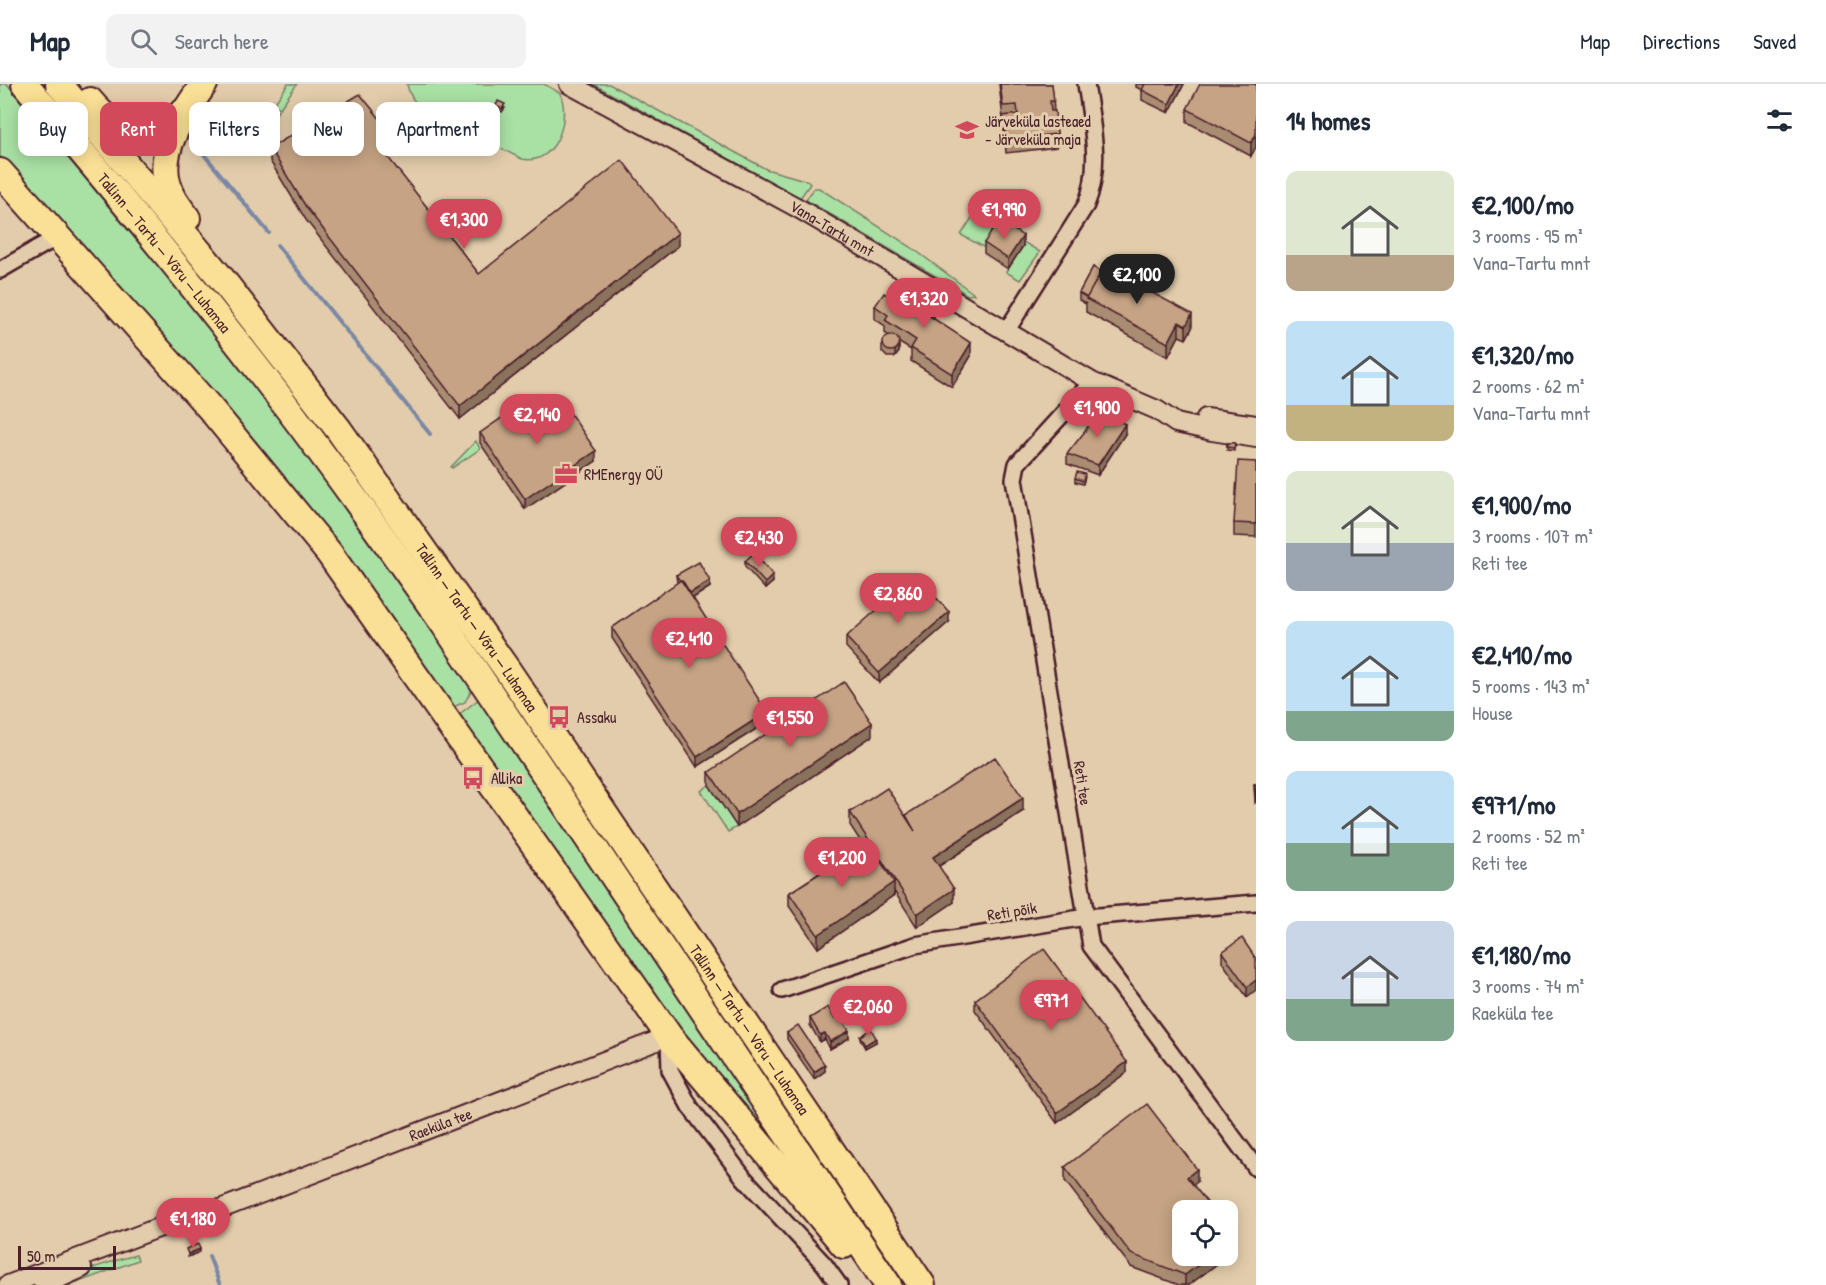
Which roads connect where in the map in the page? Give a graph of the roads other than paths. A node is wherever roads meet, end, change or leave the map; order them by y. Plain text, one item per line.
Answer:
1 (26, 84) edge
2 (59, 84) edge
3 (75, 84) edge
4 (204, 84) edge
5 (569, 84) edge
6 (1086, 84) edge
7 (185, 111) junction
8 (0, 172) edge
9 (57, 237) junction
10 (0, 270) edge
11 (221, 278) junction
12 (1006, 330) junction
13 (1092, 382) junction
14 (1157, 410) junction
15 (1256, 425) edge
16 (1256, 438) edge
17 (1256, 903) edge
18 (1086, 917) junction
19 (782, 990) dead end
20 (669, 1036) junction
21 (1256, 1168) edge
22 (210, 1213) junction
23 (8, 1285) edge
24 (44, 1285) edge
25 (839, 1285) edge
26 (874, 1285) edge
27 (888, 1285) edge
28 (922, 1285) edge

1 - 27 highway, Tallinn — Tartu — Võru — Luhamaa
2 - 11 highway, Tallinn — Tartu — Võru — Luhamaa
3 - 7 highway
4 - 7 highway
5 - 12 street, Vana-Tartu mnt
6 - 12 street
7 - 11 highway
8 - 9 highway
9 - 10 street
9 - 20 highway
11 - 28 highway, Tallinn — Tartu — Võru — Luhamaa
12 - 13 street, Vana-Tartu mnt
13 - 14 street, Vana-Tartu mnt
13 - 18 street, Reti tee
14 - 15 street, Vana-Tartu mnt
14 - 16 street, Vana-Tartu mnt
17 - 18 street, Reti põik
18 - 19 street, Reti põik
18 - 21 street, Reti tee
20 - 22 street, Raeküla tee
20 - 25 street
20 - 26 highway
22 - 23 street, Raeküla tee
22 - 24 street, Raeküla tee

